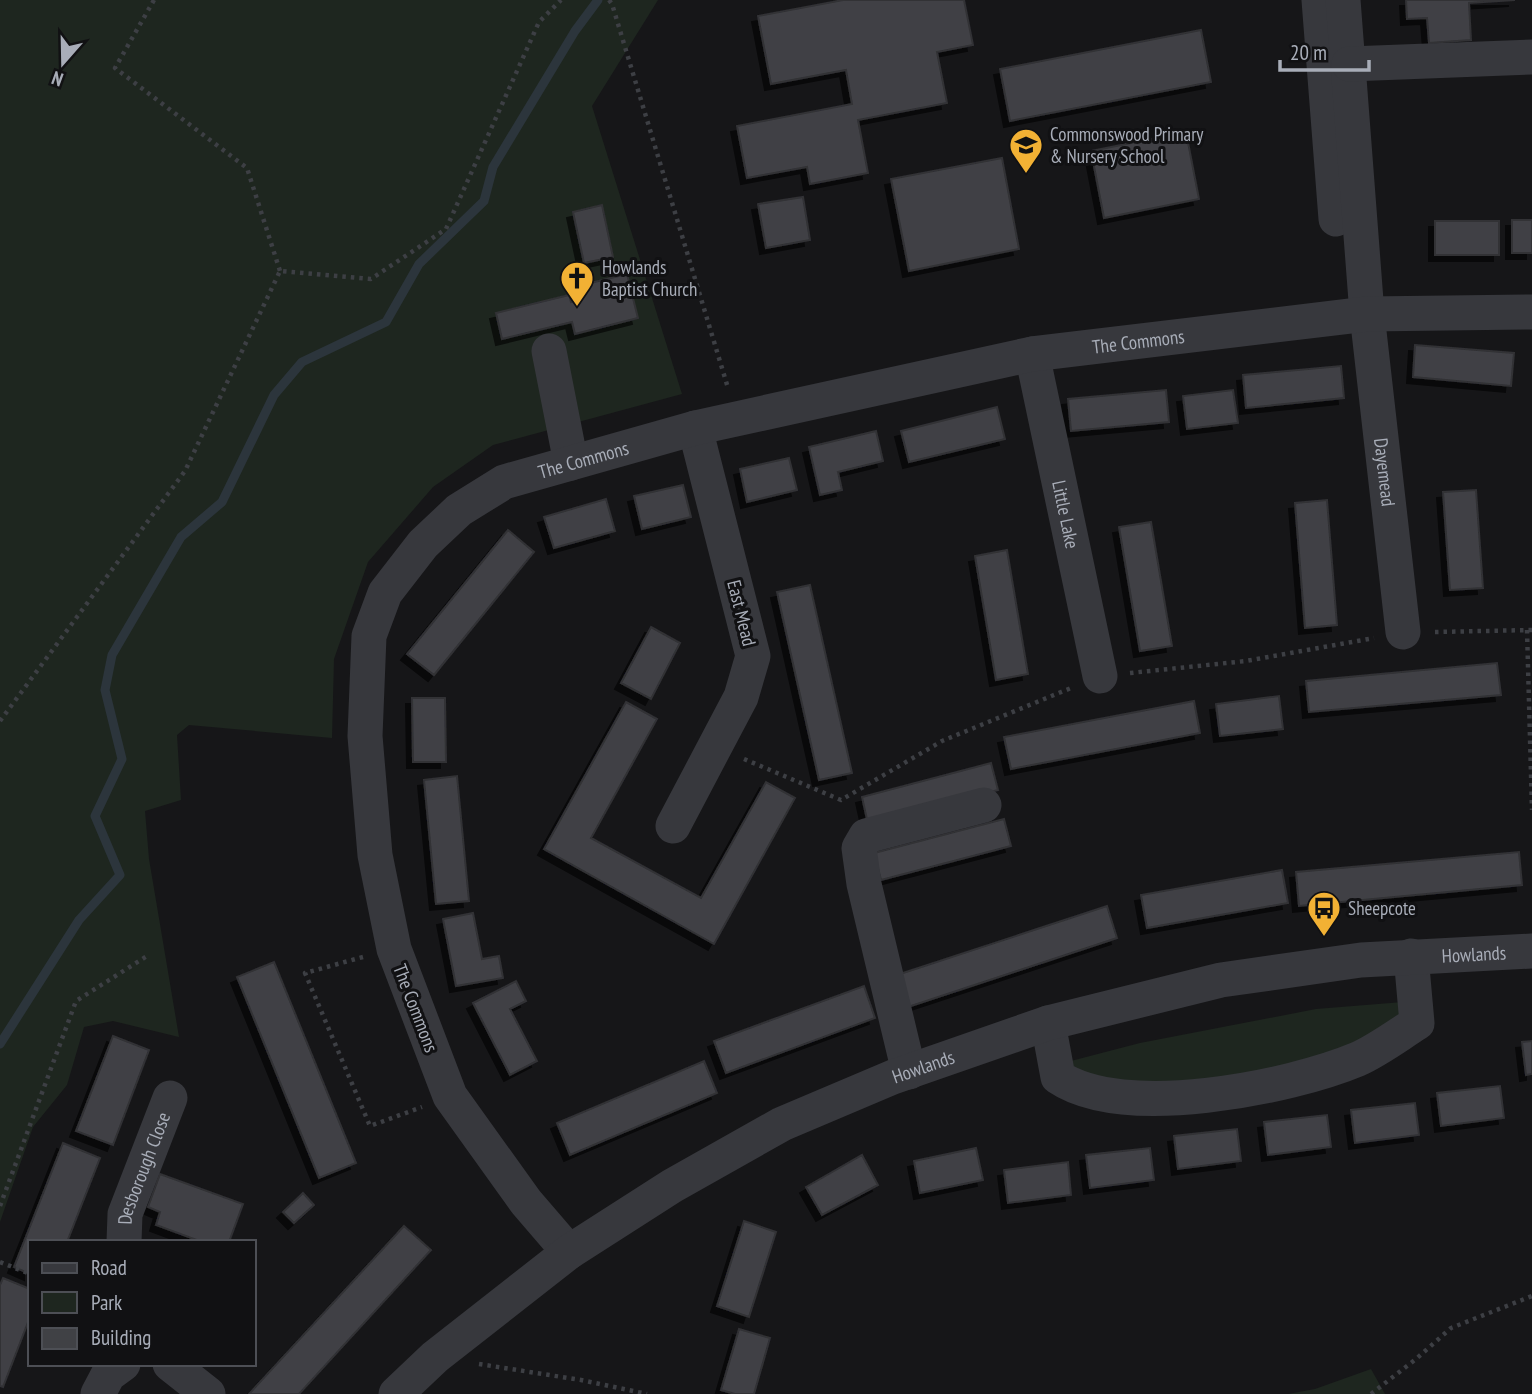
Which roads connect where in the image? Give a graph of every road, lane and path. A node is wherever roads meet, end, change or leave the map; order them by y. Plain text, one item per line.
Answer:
1 (154, 0) edge
2 (561, 0) edge
3 (609, 0) edge
4 (1318, 0) edge
5 (1343, 0) edge
6 (1532, 57) edge
7 (1349, 64) junction
8 (279, 271) junction
9 (1532, 312) edge
10 (1355, 315) junction
11 (549, 351) dead end
12 (1032, 354) junction
13 (737, 419) junction
14 (695, 428) junction
15 (571, 463) junction
16 (1527, 630) dead end
17 (1403, 632) dead end
18 (1100, 676) dead end
19 (0, 721) edge
20 (984, 805) dead end
21 (1532, 810) edge
22 (673, 826) dead end
23 (394, 949) junction
24 (1532, 951) edge
25 (147, 956) dead end
26 (1411, 956) junction
27 (1048, 1023) junction
28 (909, 1072) junction
29 (450, 1096) junction
30 (170, 1098) dead end
31 (0, 1206) edge
32 (124, 1240) edge
33 (569, 1252) junction
34 (0, 1262) edge
35 (28, 1273) edge
36 (1532, 1296) edge
37 (435, 1357) junction
38 (120, 1366) edge
39 (173, 1366) edge
40 (98, 1394) edge
41 (208, 1394) edge
42 (396, 1394) edge
43 (647, 1394) edge
44 (1371, 1394) edge

1 - 8 path
2 - 8 path
3 - 13 path
4 - 10 street
5 - 7 street
6 - 7 street
7 - 10 street
8 - 19 path
9 - 10 street, The Commons
10 - 12 street, The Commons
10 - 17 street, Dayemead
11 - 15 street
12 - 13 street, The Commons
12 - 18 street, Little Lake
13 - 14 street, The Commons
14 - 15 street, The Commons
14 - 22 street, East Mead
15 - 23 street, The Commons
16 - 21 path
20 - 28 street
23 - 29 street, The Commons
23 - 29 path
24 - 26 street, Howlands
25 - 31 path
26 - 27 street, Howlands
26 - 27 street
27 - 28 street, Howlands
28 - 33 street, Howlands
29 - 33 street, The Commons
30 - 32 street, Desborough Close
33 - 37 street, Howlands
34 - 35 path
36 - 44 path
37 - 42 street, Howlands
37 - 43 path
38 - 40 street
39 - 41 street

